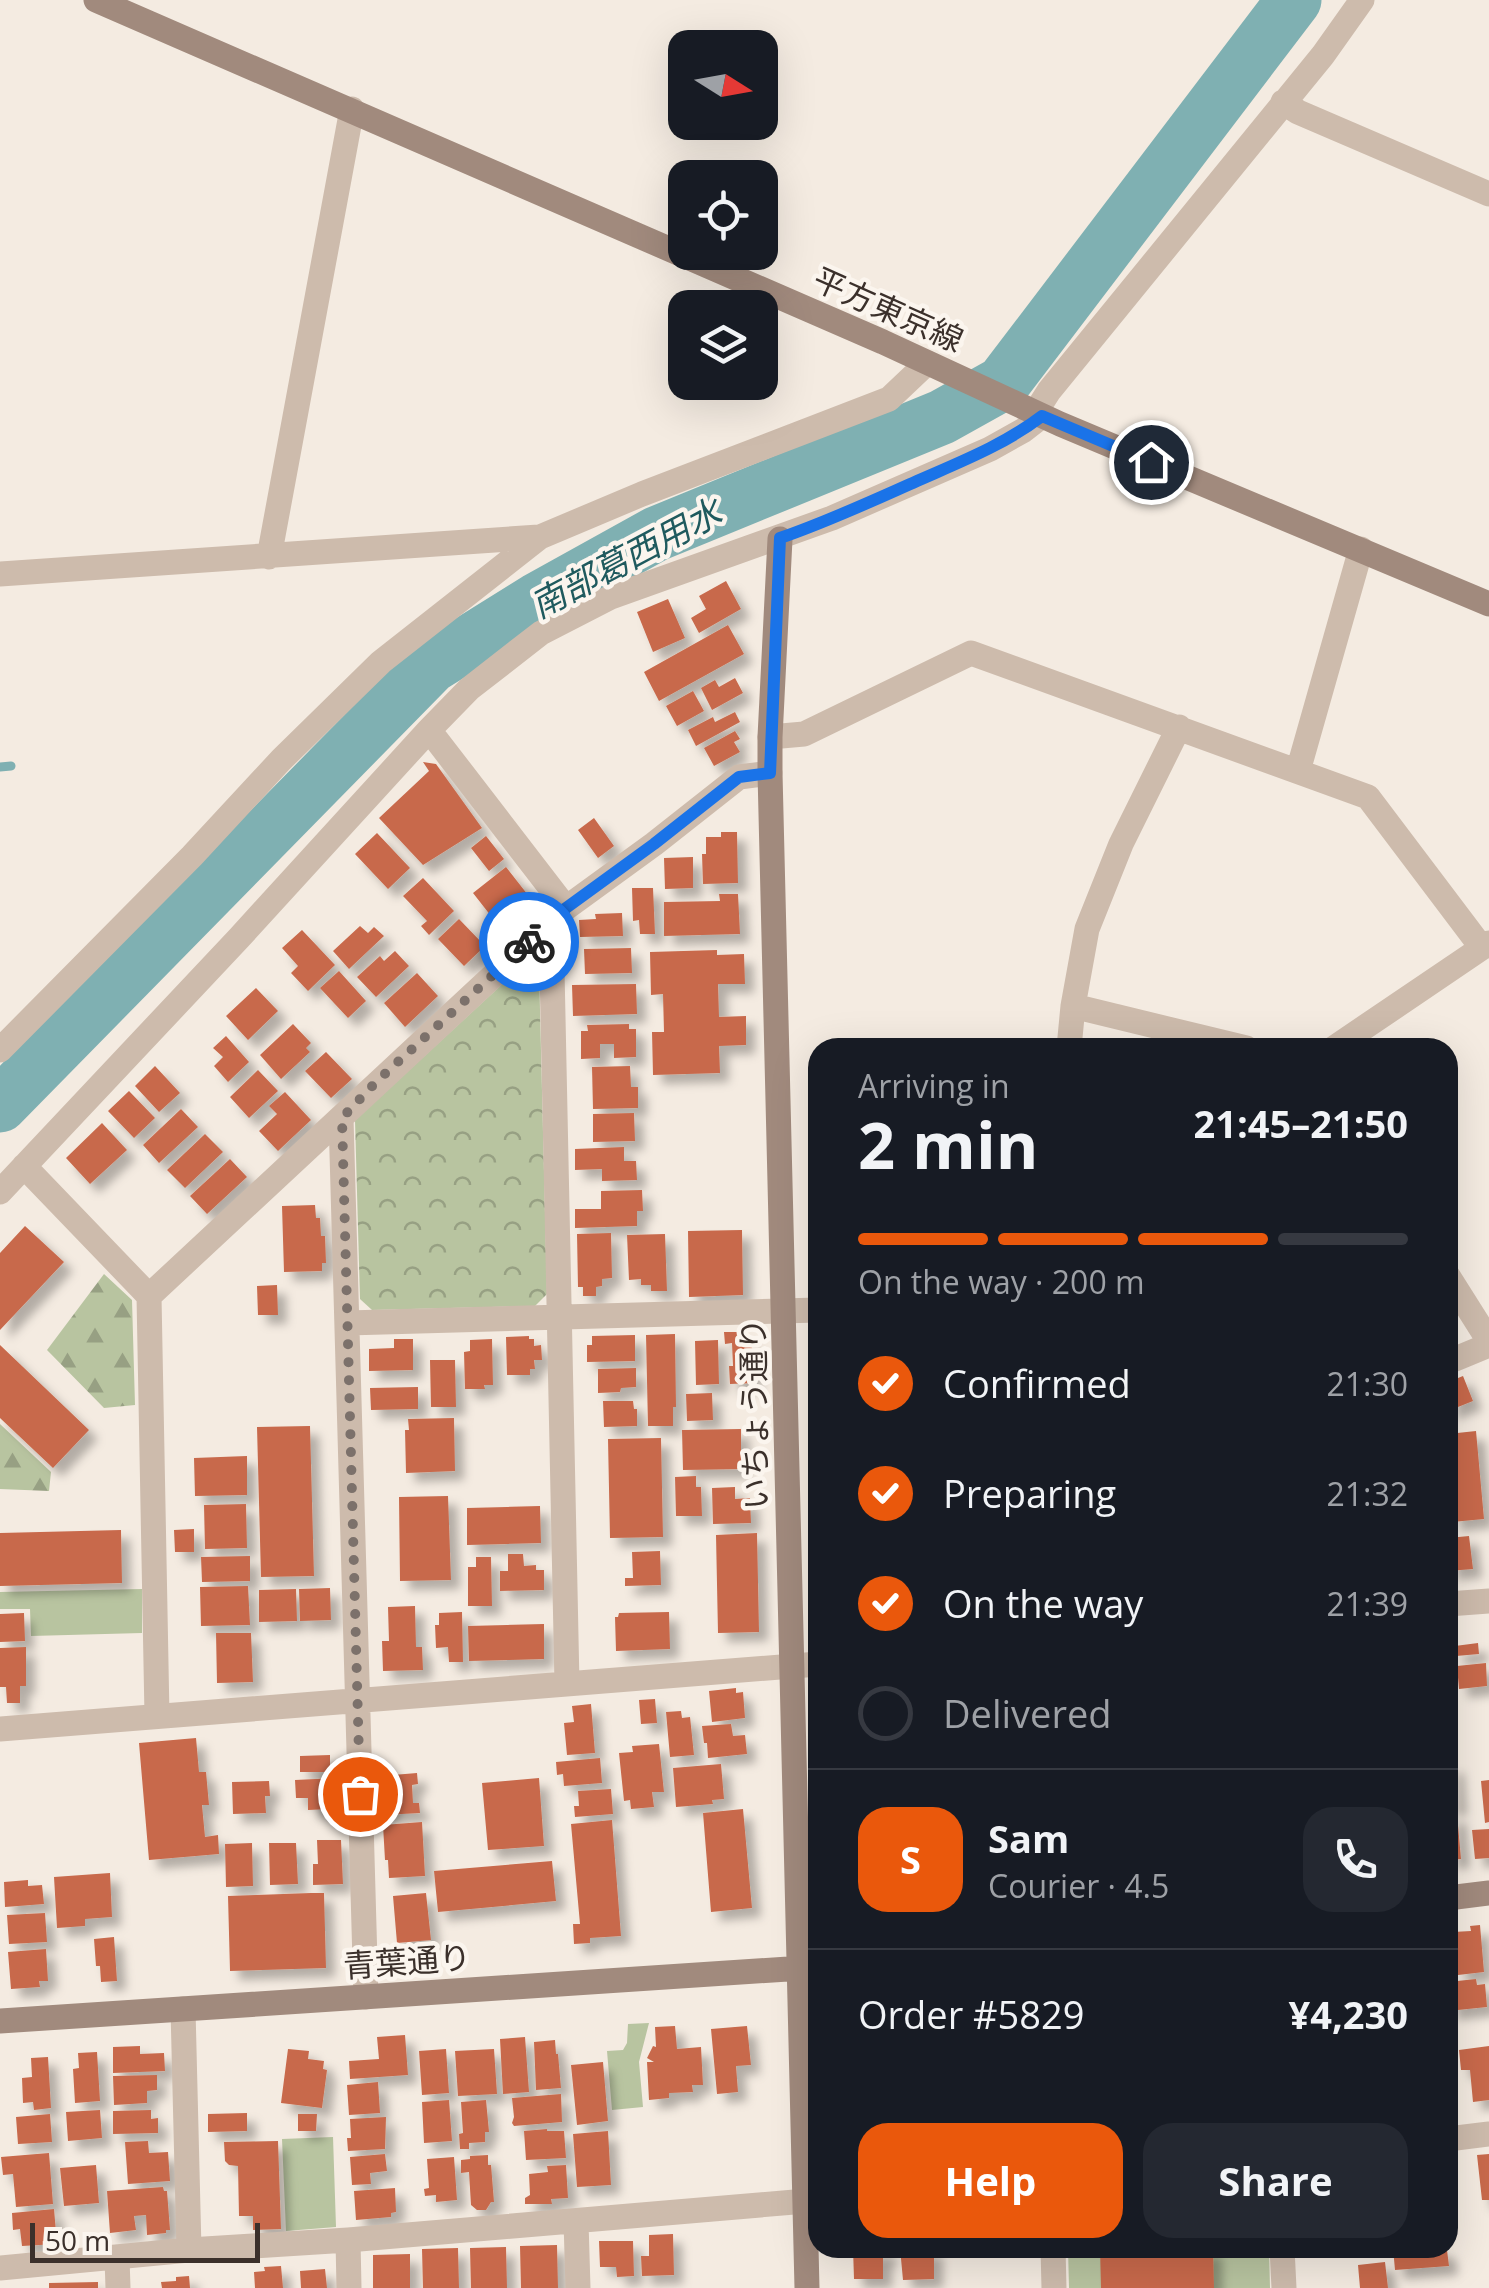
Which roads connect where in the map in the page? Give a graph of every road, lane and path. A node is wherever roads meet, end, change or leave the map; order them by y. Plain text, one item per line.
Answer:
1 (96, 0) edge
2 (1362, 0) edge
3 (1284, 102) junction
4 (352, 109) junction
5 (1489, 194) edge
6 (927, 363) junction
7 (1033, 412) junction
8 (540, 537) junction
9 (780, 538) junction
10 (1360, 549) junction
11 (269, 558) junction
12 (0, 574) edge
13 (1489, 604) edge
14 (1179, 727) junction
15 (429, 730) junction
16 (770, 737) junction
17 (1298, 771) junction
18 (770, 773) junction
19 (558, 915) junction
20 (1485, 945) edge
21 (1073, 1006) junction
22 (33, 1018) junction
23 (0, 1020) edge
24 (1071, 1038) edge
25 (1205, 1038) edge
26 (1349, 1038) edge
27 (0, 1050) edge
28 (342, 1118) junction
29 (24, 1166) junction
30 (0, 1192) edge
31 (1458, 1292) edge
32 (149, 1296) junction
33 (808, 1310) edge
34 (784, 1311) junction
35 (560, 1319) junction
36 (347, 1323) junction
37 (1489, 1343) edge
38 (1458, 1357) edge
39 (1489, 1600) edge
40 (1458, 1603) edge
41 (805, 1665) edge
42 (567, 1684) junction
43 (357, 1701) junction
44 (157, 1716) junction
45 (0, 1729) edge
46 (1489, 1893) edge
47 (1458, 1897) edge
48 (808, 1968) edge
49 (366, 1998) junction
50 (183, 2009) junction
51 (0, 2022) edge
52 (1489, 2134) edge
53 (1458, 2137) edge
54 (808, 2201) edge
55 (576, 2221) junction
56 (348, 2240) junction
57 (189, 2250) junction
58 (808, 2253) edge
59 (117, 2258) junction
60 (1054, 2258) edge
61 (1282, 2258) edge
62 (0, 2268) edge
63 (118, 2288) edge
64 (349, 2288) edge
65 (578, 2288) edge
66 (806, 2288) edge
67 (1054, 2288) edge
68 (1284, 2288) edge

1 - 4 street, 平方東京線
2 - 3 street
3 - 5 street
3 - 7 street
4 - 6 street, 平方東京線
4 - 11 street
6 - 7 street, 平方東京線
6 - 8 street
7 - 9 street
7 - 10 street, 平方東京線
8 - 11 street
8 - 22 street
9 - 15 street
9 - 16 street, いちょう通り
10 - 13 street, 平方東京線
10 - 17 street
11 - 12 street
14 - 16 street
14 - 17 street
14 - 21 street
15 - 19 street
15 - 29 street
16 - 18 street, いちょう通り
17 - 20 street
18 - 19 street
18 - 34 street, いちょう通り
19 - 28 street
19 - 35 street
20 - 26 street
21 - 24 street
21 - 25 street
22 - 23 street
22 - 27 street
28 - 32 street
28 - 36 street
29 - 30 street
29 - 32 street
31 - 37 street
32 - 44 street
33 - 34 street
34 - 35 street
34 - 41 street, いちょう通り
35 - 36 street
35 - 42 street
36 - 43 street
37 - 38 street
39 - 40 street
41 - 42 street
41 - 48 street, いちょう通り
42 - 43 street
43 - 44 street
43 - 49 street
44 - 45 street
46 - 47 street
48 - 49 street, 青葉通り
49 - 50 street, 青葉通り
50 - 51 street, 青葉通り
50 - 57 street
52 - 53 street
54 - 55 street
55 - 56 street
55 - 65 street
56 - 57 street
56 - 64 street
57 - 59 street
58 - 66 street, いちょう通り
59 - 62 street
59 - 63 street
60 - 67 street
61 - 68 street

